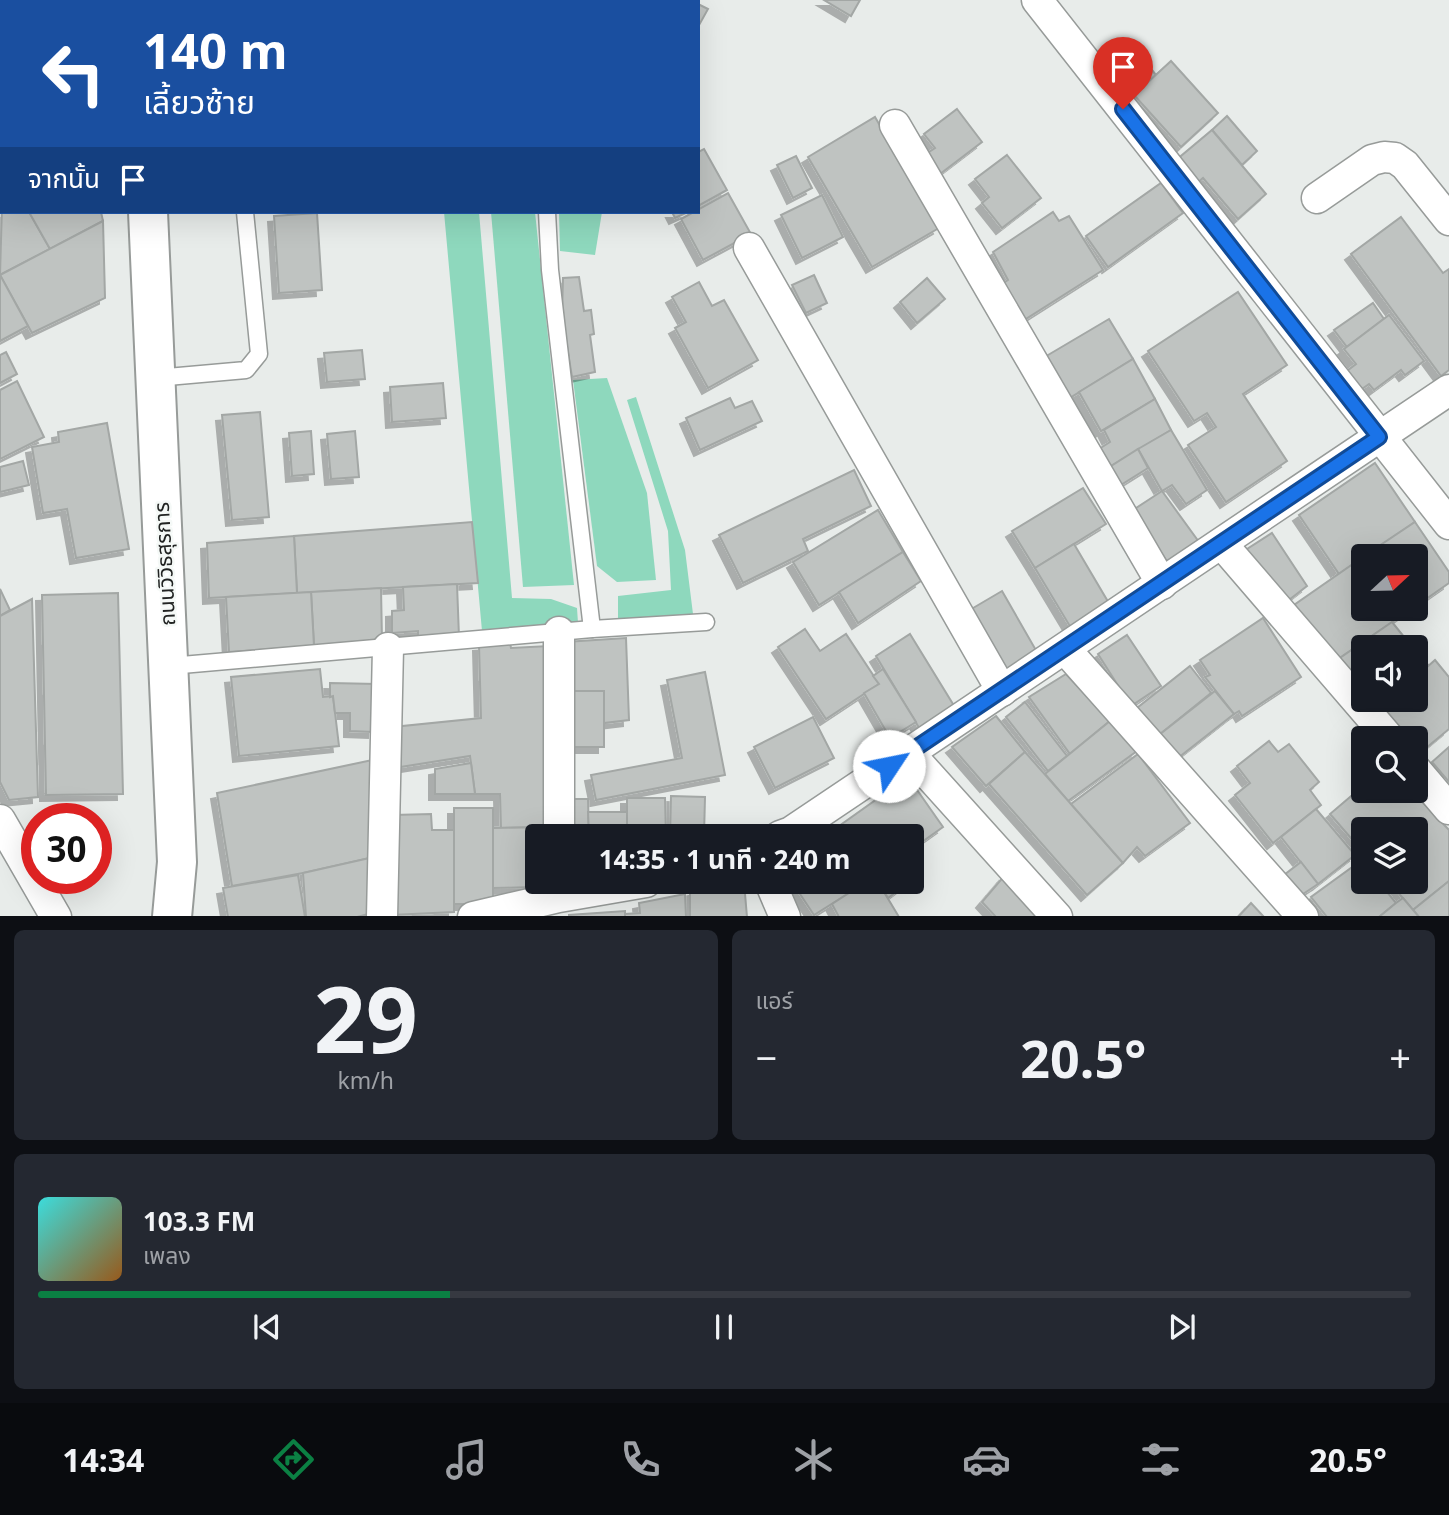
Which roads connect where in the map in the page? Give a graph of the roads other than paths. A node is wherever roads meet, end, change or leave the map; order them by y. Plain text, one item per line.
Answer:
1 (1037, 0) edge
2 (895, 125) dead end
3 (1317, 198) dead end
4 (148, 214) edge
5 (245, 214) edge
6 (547, 214) edge
7 (1449, 220) edge
8 (749, 248) dead end
9 (156, 378) junction
10 (1449, 390) edge
11 (1379, 437) junction
12 (1449, 524) edge
13 (1222, 544) junction
14 (1162, 584) junction
15 (706, 622) dead end
16 (592, 629) junction
17 (559, 632) junction
18 (388, 648) junction
19 (1065, 649) junction
20 (170, 667) junction
21 (1002, 691) junction
22 (1378, 726) edge
23 (909, 753) junction
24 (1428, 784) edge
25 (1449, 809) edge
26 (0, 820) edge
27 (559, 824) edge
28 (799, 824) edge
29 (585, 894) edge
30 (775, 894) edge
31 (559, 899) edge
32 (56, 916) edge
33 (173, 916) edge
34 (382, 916) edge
35 (473, 916) edge
36 (785, 916) edge
37 (1057, 916) edge
38 (1303, 916) edge

1 - 11 street
2 - 14 street
3 - 7 street
4 - 9 main road, ถนนวิวิธสุรการ
5 - 9 lane
6 - 16 lane
8 - 21 street
9 - 20 main road, ถนนวิวิธสุรการ
10 - 11 street
11 - 12 street
11 - 13 street
13 - 14 street
13 - 22 street
14 - 19 street
15 - 16 lane
16 - 17 lane
17 - 18 lane
17 - 27 street
18 - 20 lane
18 - 34 street
19 - 21 street
19 - 38 street
20 - 33 main road, ถนนวิวิธสุรการ
21 - 23 street
23 - 28 street
23 - 37 street
24 - 25 street
26 - 32 street
29 - 31 street
30 - 36 street
31 - 35 street

